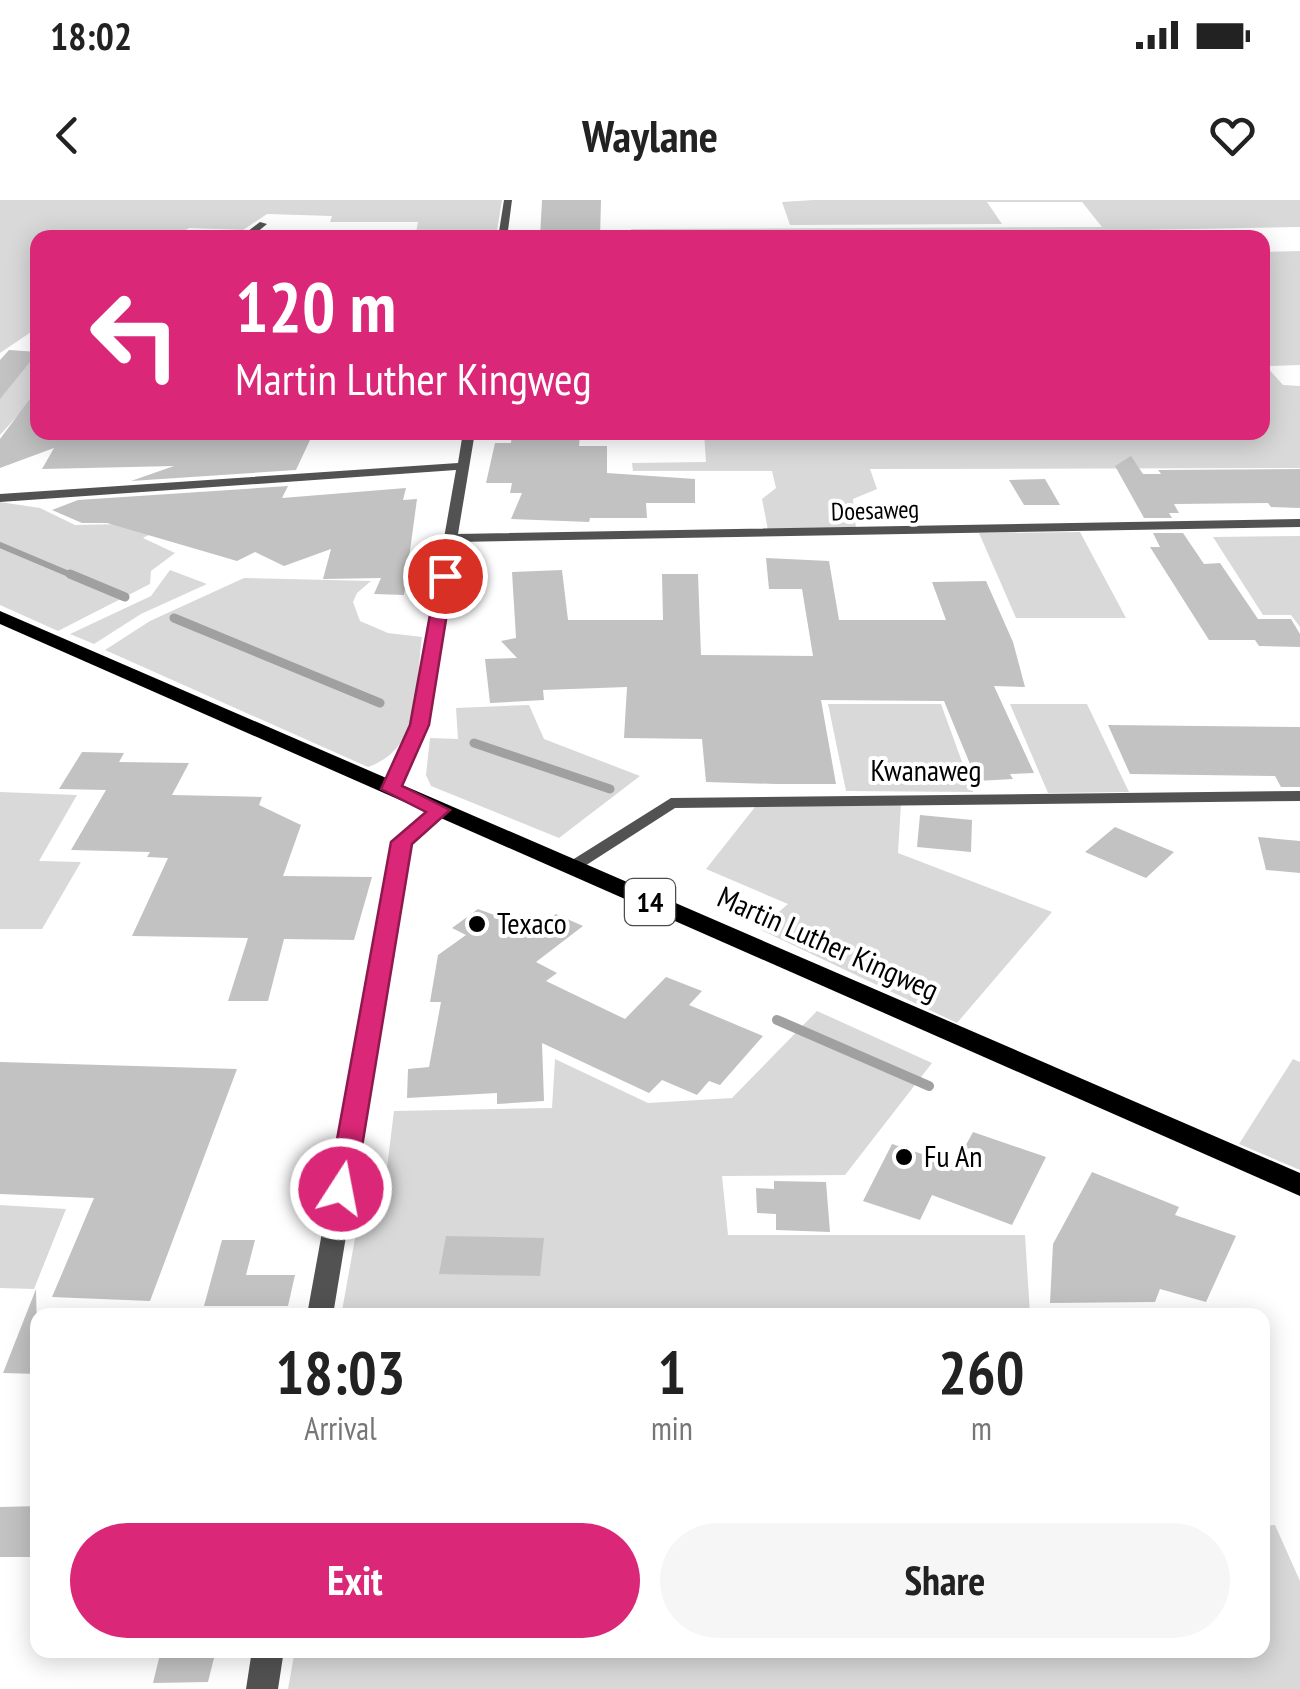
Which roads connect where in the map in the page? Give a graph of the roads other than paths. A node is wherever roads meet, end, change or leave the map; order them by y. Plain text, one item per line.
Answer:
1 (508, 200) edge
2 (263, 224) dead end
3 (254, 230) edge
4 (503, 230) edge
5 (467, 440) edge
6 (462, 466) junction
7 (0, 498) edge
8 (1300, 523) edge
9 (451, 538) junction
10 (0, 617) edge
11 (390, 789) junction
12 (1300, 796) edge
13 (440, 810) junction
14 (570, 867) junction
15 (1300, 1186) edge
16 (321, 1308) edge
17 (267, 1658) edge
18 (262, 1689) edge

1 - 4 street
2 - 3 street
5 - 6 street
6 - 7 street
6 - 9 street
8 - 9 street, Doesaweg
9 - 11 street
10 - 11 main road, Martin Luther Kingweg / 14
11 - 13 main road, Martin Luther Kingweg / 14
12 - 14 street, Kwanaweg
13 - 14 main road, Martin Luther Kingweg / 14
13 - 16 street
14 - 15 main road, Martin Luther Kingweg / 14
17 - 18 street

